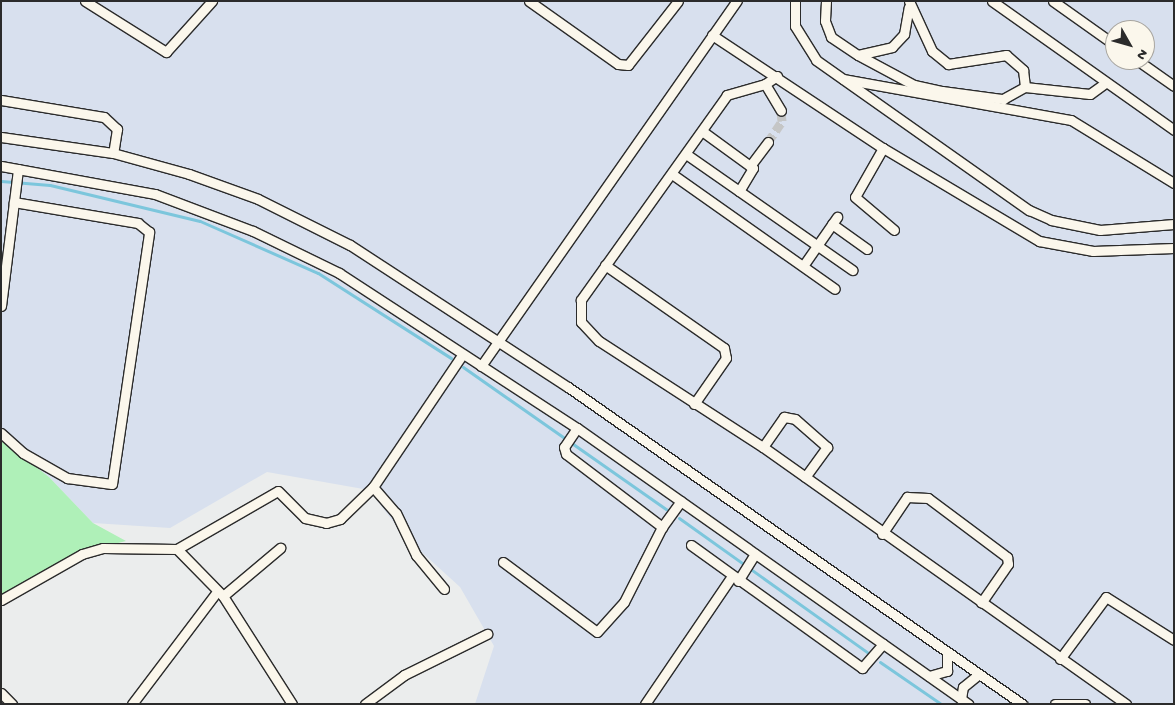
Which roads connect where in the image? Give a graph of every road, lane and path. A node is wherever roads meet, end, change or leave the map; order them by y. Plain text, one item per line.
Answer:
1 (85, 1) edge
2 (212, 1) edge
3 (530, 1) edge
4 (678, 1) edge
5 (737, 1) edge
6 (795, 1) edge
7 (826, 1) edge
8 (909, 1) edge
9 (992, 1) edge
10 (1052, 1) edge
11 (712, 35) junction
12 (1105, 38) edge
13 (858, 55) junction
14 (1151, 70) edge
15 (777, 76) junction
16 (838, 78) junction
17 (1105, 82) junction
18 (765, 84) junction
19 (1025, 86) junction
20 (1174, 86) edge
21 (1, 100) edge
22 (781, 112) dead end
23 (1174, 130) edge
24 (702, 131) junction
25 (1, 137) edge
26 (768, 142) tunnel mouth
27 (882, 148) junction
28 (113, 152) junction
29 (686, 154) junction
30 (1, 166) edge
31 (750, 166) junction
32 (672, 174) junction
33 (17, 178) junction
34 (1174, 182) edge
35 (739, 191) junction
36 (14, 202) junction
37 (1174, 224) edge
38 (894, 230) dead end
39 (817, 246) junction
40 (1174, 248) edge
41 (867, 249) dead end
42 (605, 265) junction
43 (803, 266) junction
44 (852, 270) dead end
45 (835, 289) dead end
46 (1, 306) edge
47 (498, 344) junction
48 (462, 355) junction
49 (481, 366) junction
50 (694, 404) junction
51 (577, 428) junction
52 (1, 433) edge
53 (763, 446) junction
54 (805, 477) junction
55 (373, 487) junction
56 (681, 501) junction
57 (662, 527) junction
58 (882, 534) junction
59 (691, 545) dead end
60 (280, 548) dead end
61 (177, 549) junction
62 (503, 562) dead end
63 (749, 562) junction
64 (735, 579) junction
65 (444, 589) dead end
66 (220, 595) junction
67 (1, 600) edge
68 (981, 603) junction
69 (487, 634) dead end
70 (1174, 640) edge
71 (883, 644) junction
72 (947, 652) junction
73 (1060, 659) junction
74 (978, 674) junction
75 (928, 676) junction
76 (1, 693) edge
77 (965, 701) edge
78 (12, 704) edge
79 (132, 704) edge
80 (292, 704) edge
81 (365, 704) edge
82 (645, 704) edge
83 (1022, 704) edge
84 (1056, 704) edge
85 (1085, 704) edge
86 (1126, 704) edge

1 - 2 street
3 - 4 street
5 - 11 street
6 - 16 street
7 - 13 street
8 - 13 street
8 - 19 street
9 - 17 street
10 - 12 street
11 - 15 street
11 - 47 street
13 - 19 street
14 - 20 street
15 - 18 street
15 - 27 street
16 - 34 street
16 - 37 street
17 - 19 street
17 - 23 street
18 - 22 street
18 - 24 street
21 - 28 street
24 - 29 street
24 - 31 street
25 - 28 street
26 - 31 street
27 - 38 street
27 - 40 street
28 - 47 street
29 - 32 street
29 - 35 street
30 - 33 street
31 - 35 street
32 - 42 street
32 - 43 street
33 - 36 street
33 - 48 street
35 - 39 street
36 - 46 street
36 - 52 street
39 - 41 street
39 - 43 street
39 - 44 street
42 - 50 street
42 - 50 street
43 - 45 street
47 - 49 street
47 - 72 street
48 - 49 street
48 - 55 street
49 - 51 street
50 - 53 street
51 - 56 street
51 - 57 street
53 - 54 street
53 - 54 street
54 - 58 street
55 - 61 street
55 - 65 street
56 - 57 street
56 - 63 street
57 - 62 street
58 - 68 street
58 - 68 street
59 - 64 street
60 - 66 street
61 - 66 street
61 - 67 street
63 - 64 street
63 - 71 street
64 - 71 street
64 - 82 street
66 - 79 street
66 - 80 street
68 - 73 street
69 - 81 street
70 - 73 street
71 - 75 street
72 - 74 street
72 - 75 street
73 - 86 street
74 - 77 street
74 - 83 street
75 - 77 street
76 - 78 street
84 - 85 street

